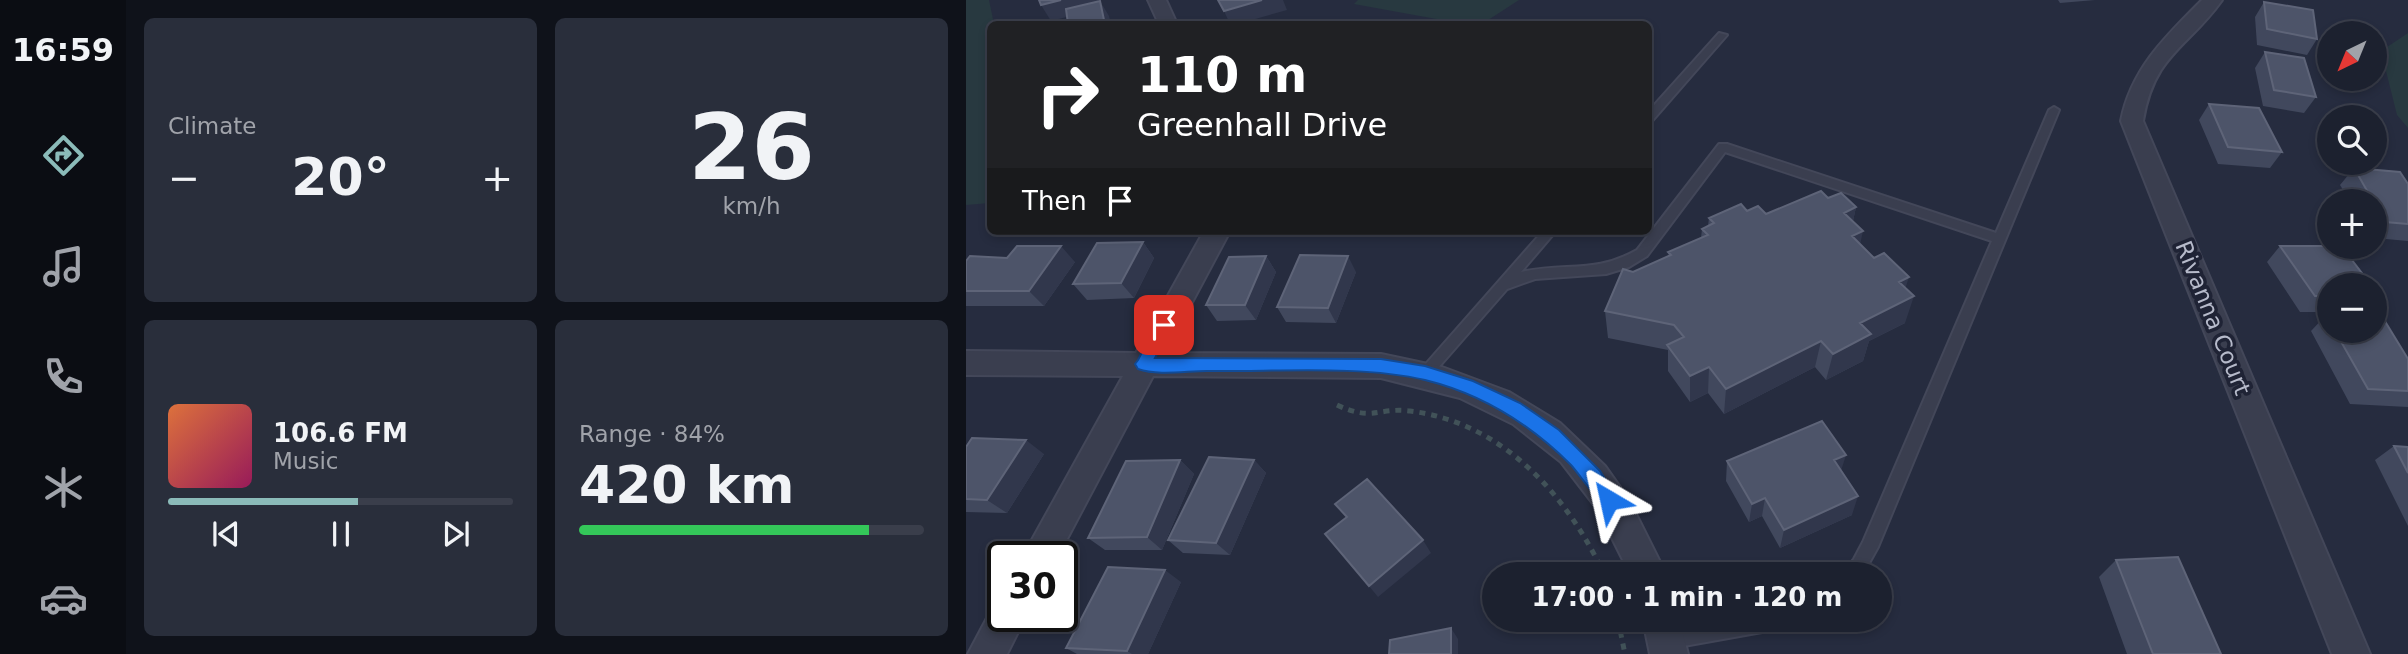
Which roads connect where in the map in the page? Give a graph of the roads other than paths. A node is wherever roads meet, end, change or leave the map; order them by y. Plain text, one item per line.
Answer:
1 (1157, 0) edge
2 (2213, 0) edge
3 (1167, 21) edge
4 (1723, 35) dead end
5 (2054, 110) dead end
6 (1652, 115) edge
7 (1215, 235) edge
8 (1546, 235) edge
9 (1999, 239) junction
10 (1501, 286) junction
11 (966, 363) edge
12 (1143, 364) junction
13 (1425, 373) junction
14 (1048, 541) edge
15 (1642, 562) edge
16 (1862, 562) edge
17 (999, 632) edge
18 (1704, 632) edge
19 (1666, 638) edge
20 (987, 654) edge
21 (2351, 654) edge

1 - 3 street
2 - 21 street, Rivanna Court
4 - 6 lane
5 - 9 lane
7 - 12 street
8 - 10 lane
9 - 10 lane
9 - 16 lane
10 - 13 lane
11 - 12 street
12 - 13 street
12 - 14 street
13 - 15 street
17 - 20 street
18 - 19 lane

